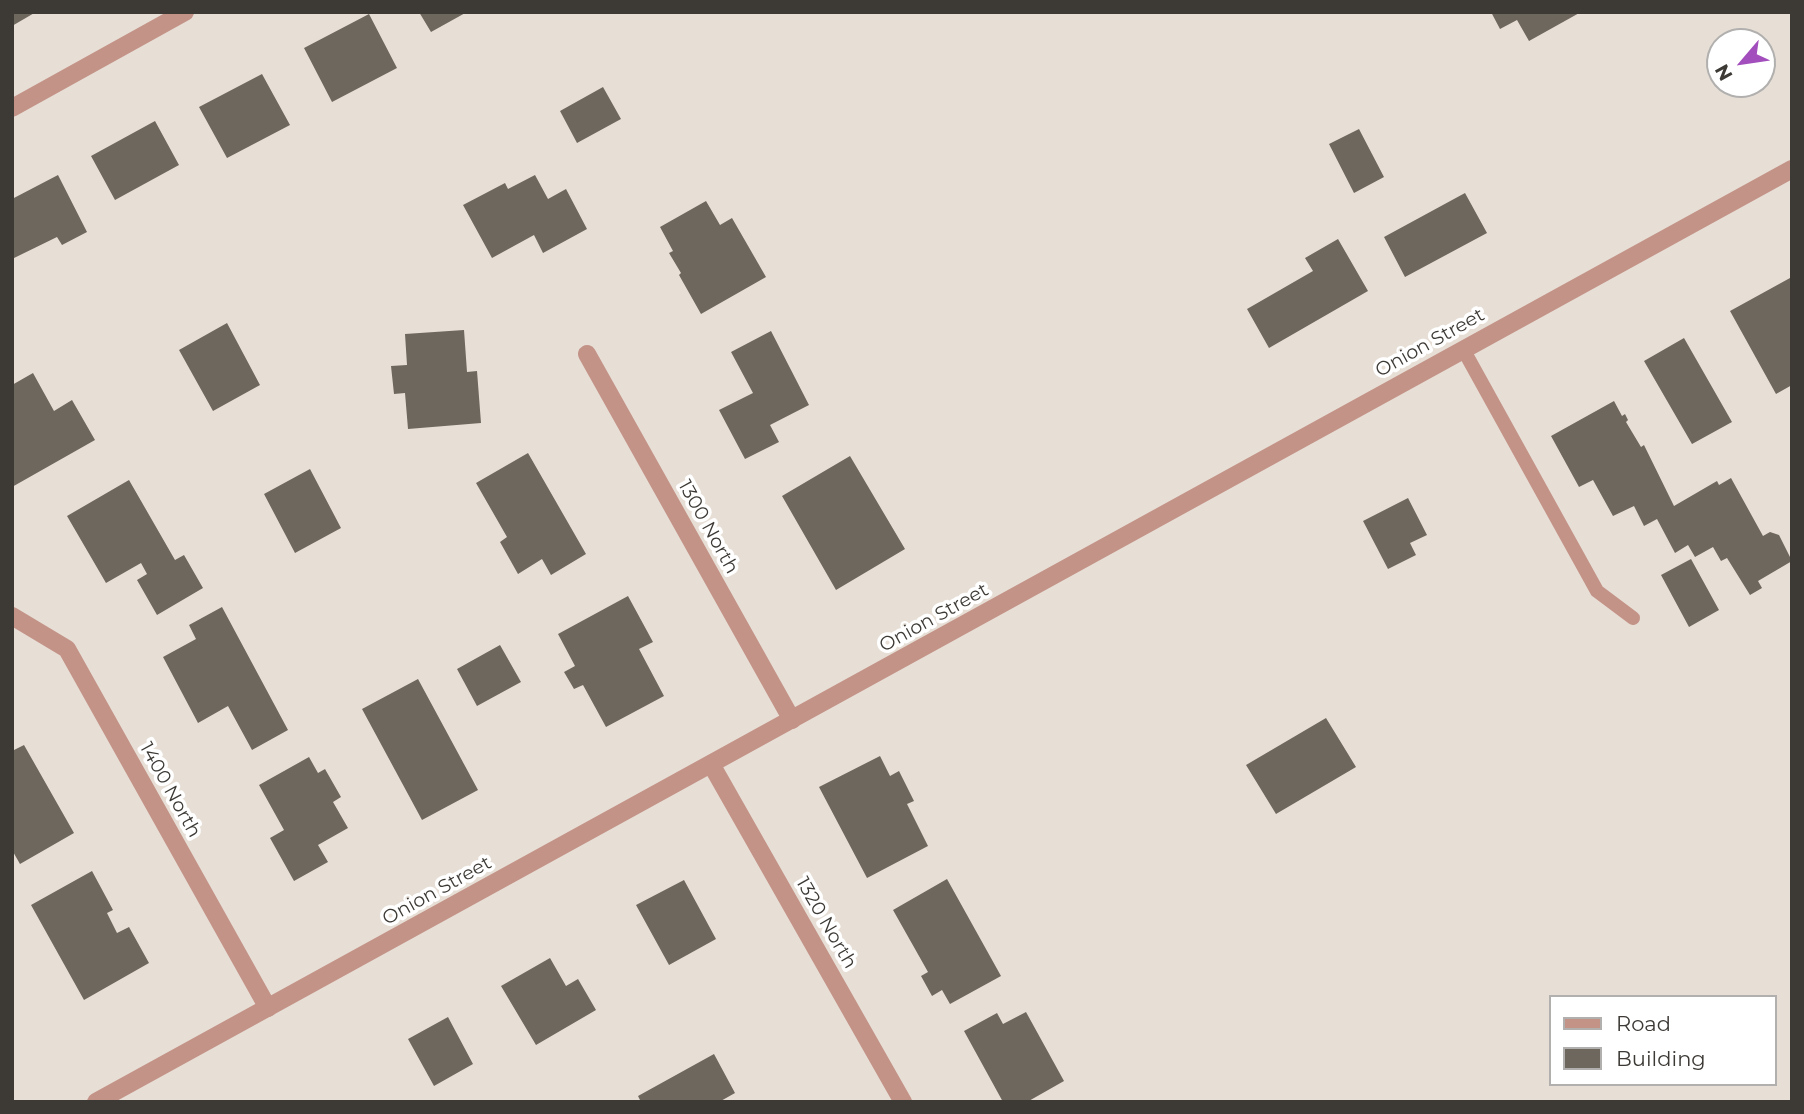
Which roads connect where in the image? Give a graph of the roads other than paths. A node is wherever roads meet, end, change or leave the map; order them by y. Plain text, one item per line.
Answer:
1 (185, 12) edge
2 (12, 108) edge
3 (1792, 170) edge
4 (1464, 349) junction
5 (587, 354) dead end
6 (12, 616) edge
7 (1633, 618) dead end
8 (792, 720) junction
9 (711, 764) junction
10 (268, 1008) junction
11 (96, 1102) edge
12 (903, 1102) edge

1 - 2 street
3 - 4 street, Onion Street
4 - 7 lane
4 - 8 street, Onion Street
5 - 8 street, 1300 North
6 - 10 street, 1400 North
8 - 9 street, Onion Street
9 - 10 street, Onion Street
9 - 12 street, 1320 North
10 - 11 street, Onion Street

